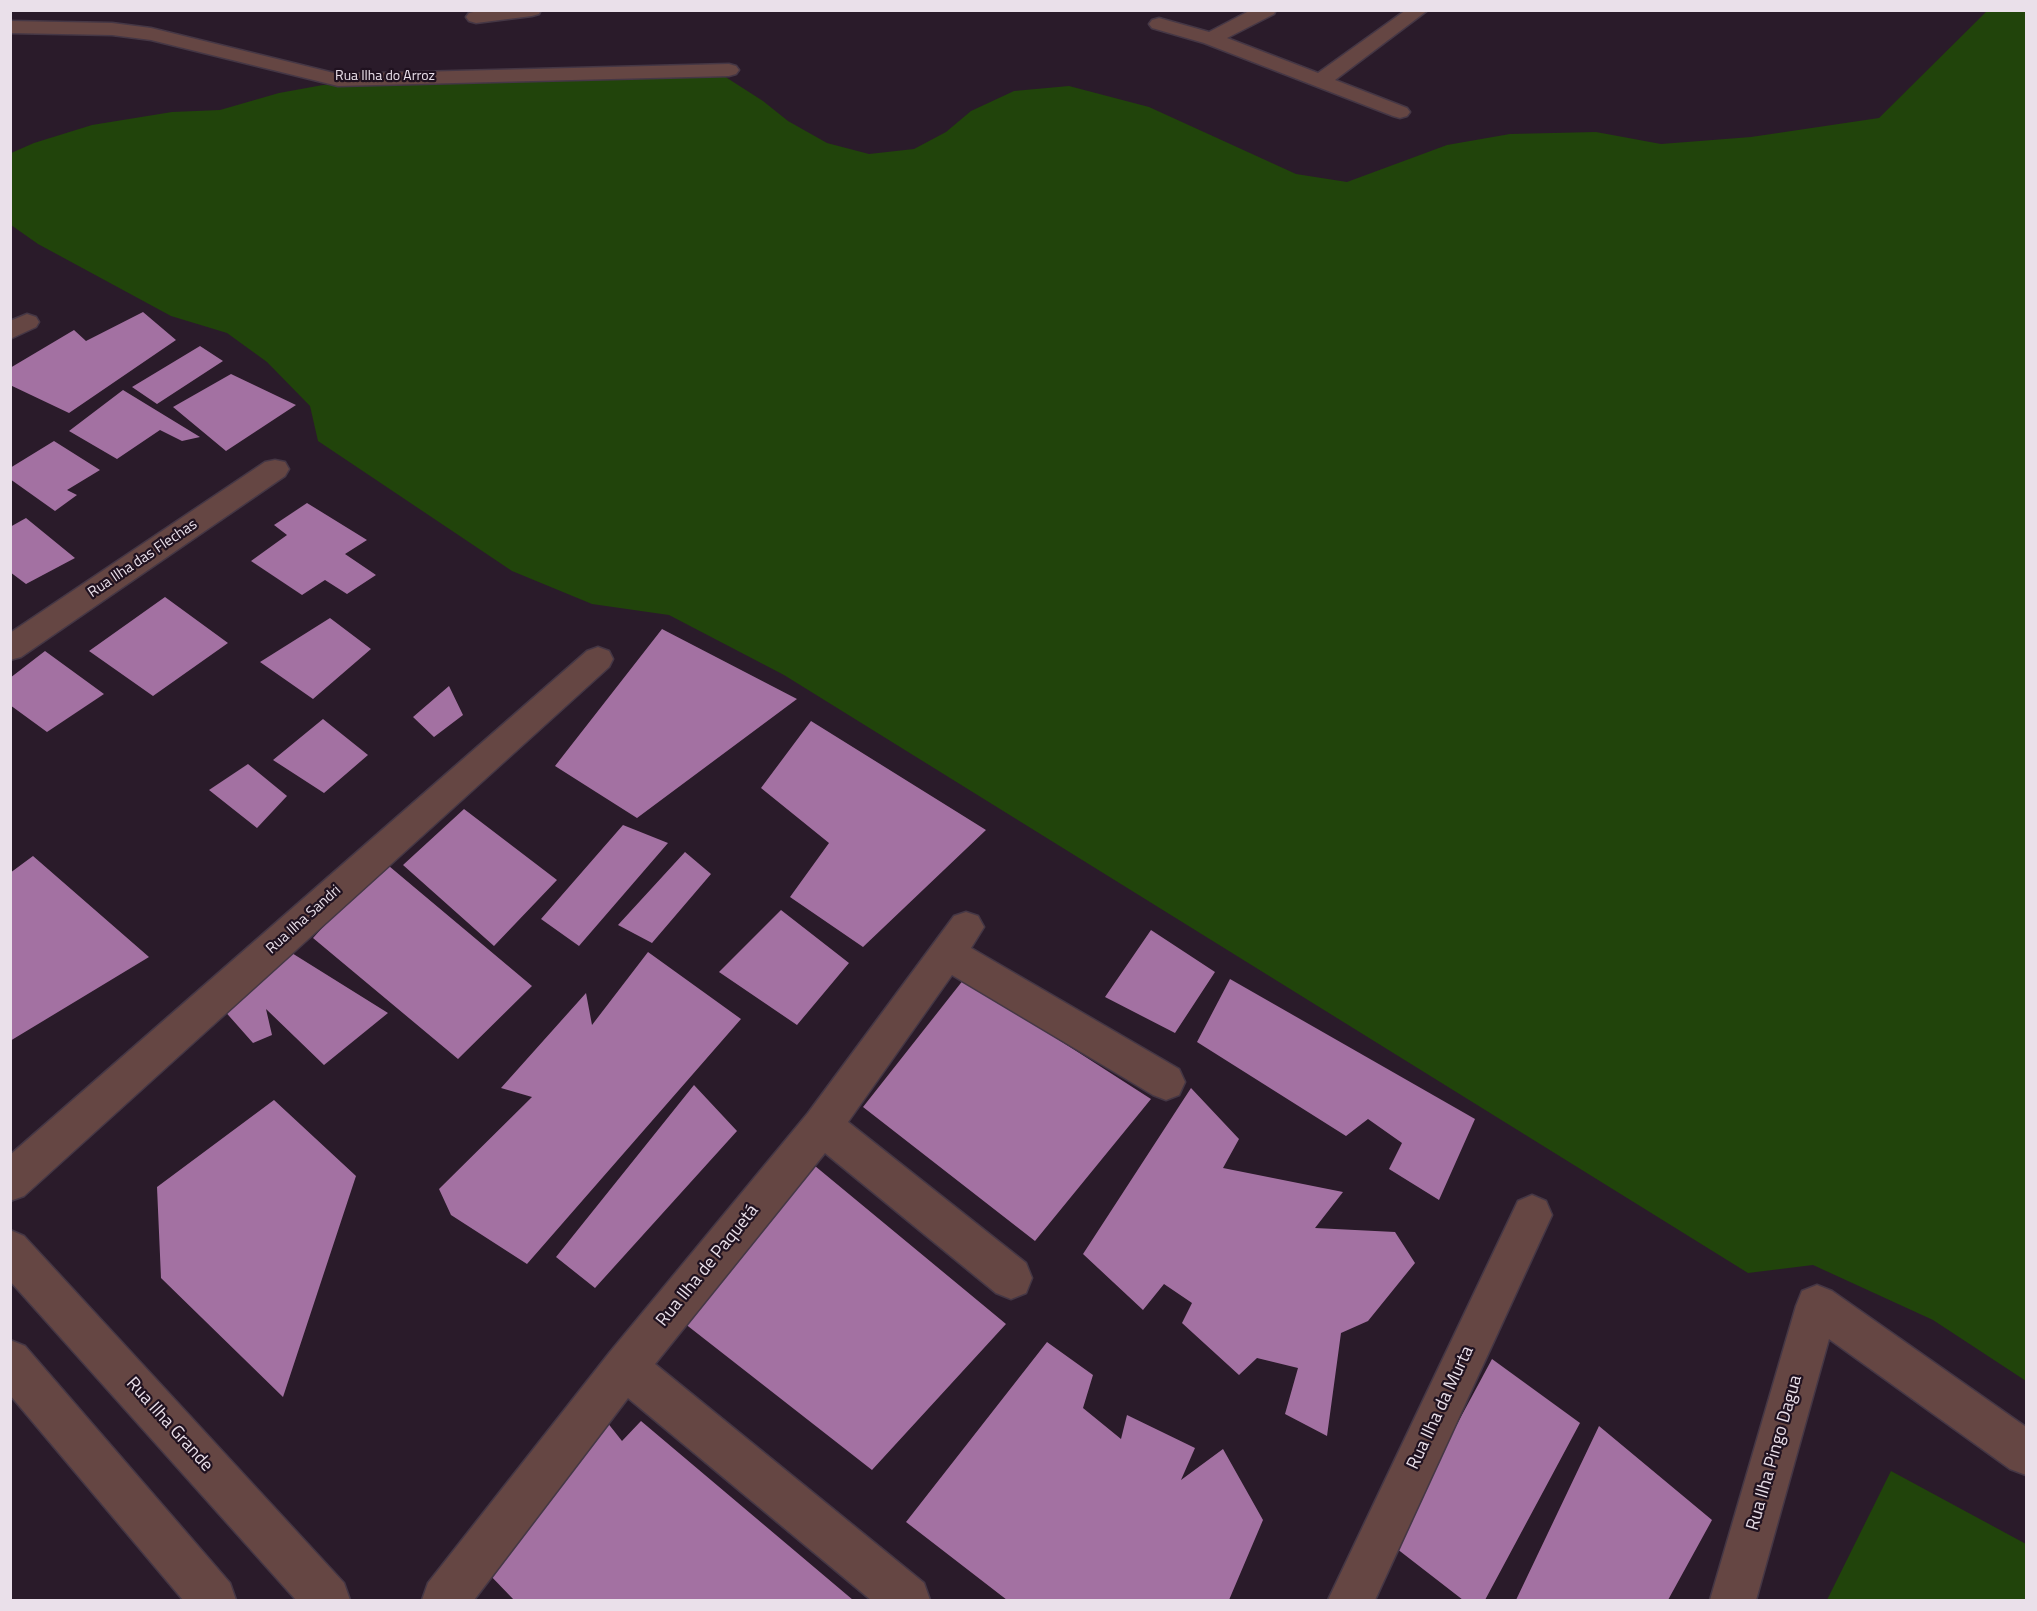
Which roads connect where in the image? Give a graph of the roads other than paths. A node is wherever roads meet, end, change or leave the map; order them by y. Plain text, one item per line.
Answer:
1 (532, 10) edge
2 (1267, 10) edge
3 (1419, 10) edge
4 (476, 17) dead end
5 (1159, 24) dead end
6 (10, 27) edge
7 (1211, 39) junction
8 (729, 70) dead end
9 (1320, 81) junction
10 (1400, 112) dead end
11 (275, 469) dead end
12 (10, 649) edge
13 (598, 659) dead end
14 (1166, 1082) dead end
15 (822, 1126) junction
16 (10, 1182) edge
17 (1532, 1215) dead end
18 (10, 1250) edge
19 (1011, 1278) dead end
20 (10, 1361) edge
21 (626, 1367) junction
22 (2026, 1453) edge
23 (213, 1600) edge
24 (327, 1600) edge
25 (445, 1600) edge
26 (907, 1600) edge
27 (1351, 1600) edge
28 (1733, 1600) edge

1 - 4 street
2 - 7 street
3 - 9 street
5 - 7 street
6 - 8 street, Rua Ilha do Arroz
7 - 9 street
9 - 10 street
11 - 12 street, Rua Ilha das Flechas
13 - 16 street, Rua Ilha Sandri
14 - 15 street, Rua Ilha de Paquetá
15 - 19 street
15 - 21 street, Rua Ilha de Paquetá
17 - 27 street, Rua Ilha da Murta
18 - 24 street, Rua Ilha Grande
20 - 23 street
21 - 25 street, Rua Ilha de Paquetá
21 - 26 street
22 - 28 street, Rua Ilha Pingo Dagua

